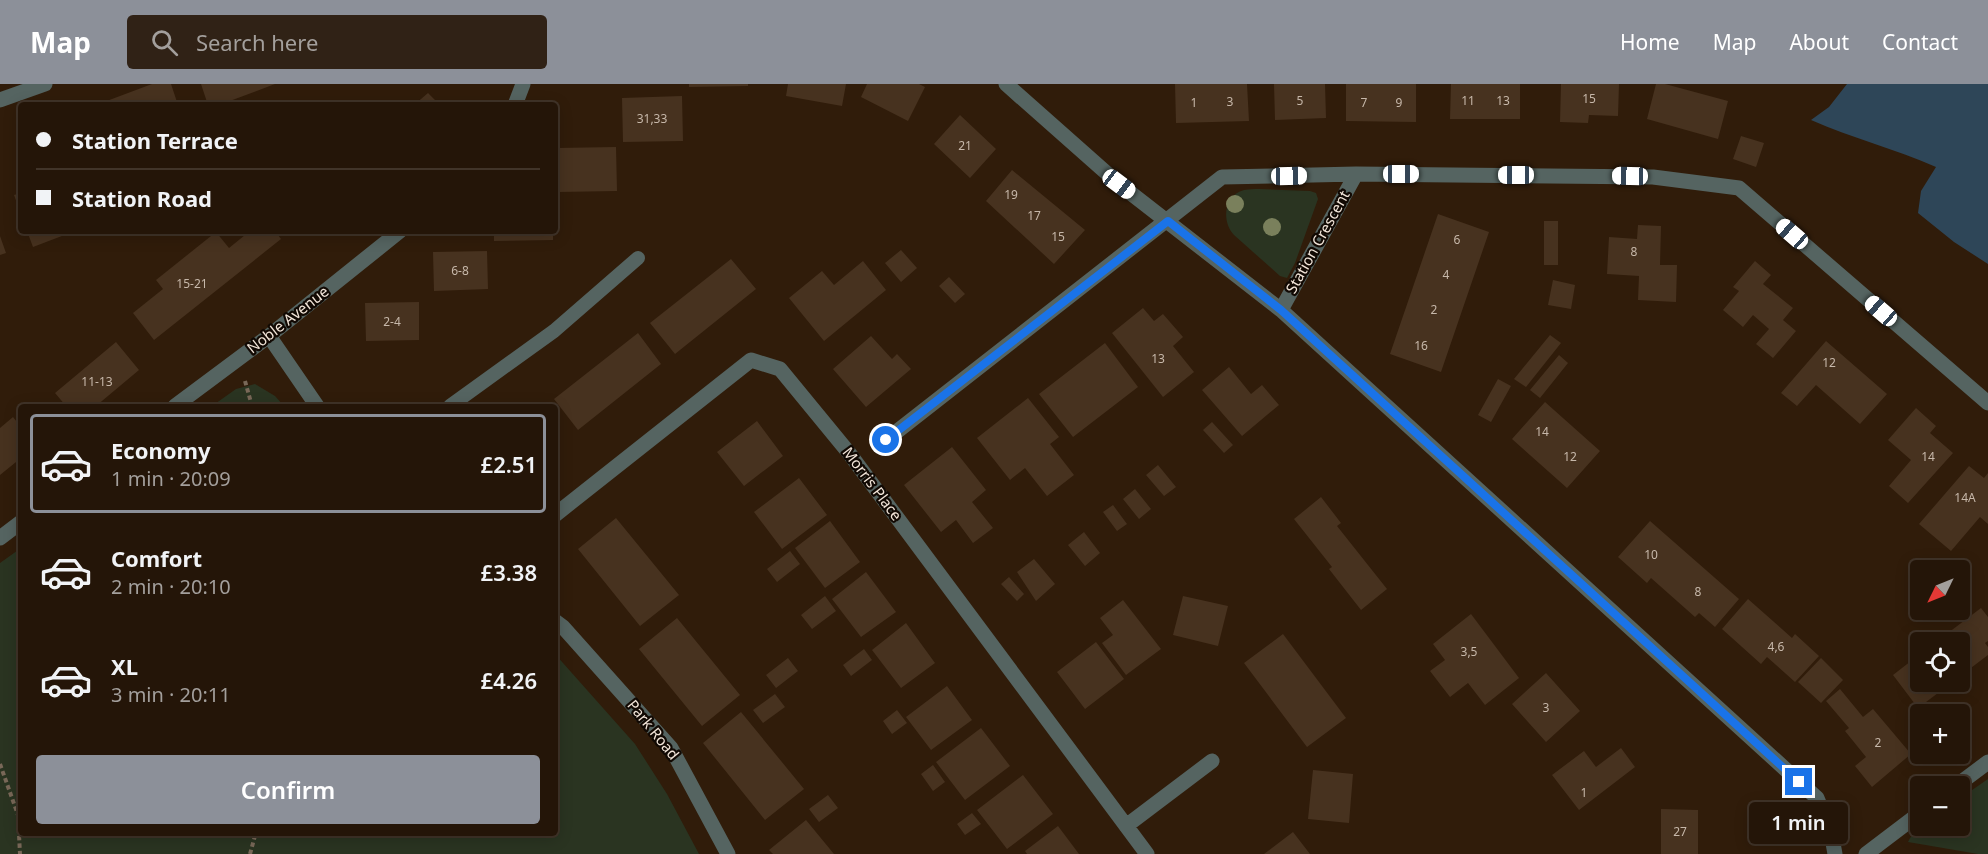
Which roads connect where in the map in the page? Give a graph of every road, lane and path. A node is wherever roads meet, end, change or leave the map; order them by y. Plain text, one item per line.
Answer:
1 (45, 84) edge
2 (523, 84) edge
3 (1006, 84) edge
4 (0, 100) edge
5 (516, 102) edge
6 (1356, 174) junction
7 (1168, 221) junction
8 (396, 234) edge
9 (638, 258) dead end
10 (1281, 310) junction
11 (269, 336) junction
12 (178, 404) edge
13 (316, 404) edge
14 (453, 404) edge
15 (1988, 404) edge
16 (886, 440) dead end
17 (558, 513) edge
18 (18, 524) edge
19 (0, 538) edge
20 (558, 623) edge
21 (1212, 761) dead end
22 (1988, 762) edge
23 (0, 764) edge
24 (1969, 776) edge
25 (18, 815) edge
26 (1910, 821) edge
27 (1126, 826) junction
28 (19, 836) edge
29 (255, 836) edge
30 (20, 854) edge
31 (250, 854) edge
32 (728, 854) edge
33 (1147, 854) edge
34 (1835, 854) edge
35 (1866, 854) edge

1 - 4 street
2 - 5 street
3 - 7 street
6 - 7 street, Station Crescent
6 - 10 street, Station Crescent
6 - 15 street, Station Crescent
7 - 10 street
7 - 16 street, Station Crescent
8 - 11 street, Noble Avenue
9 - 14 lane
10 - 34 street
11 - 12 street, Noble Avenue
11 - 13 street
17 - 27 street, Morris Place
18 - 19 street
20 - 32 street, Park Road
21 - 27 street
22 - 24 street
23 - 25 path
26 - 35 street
27 - 33 street, Morris Place
28 - 30 path
29 - 31 path

